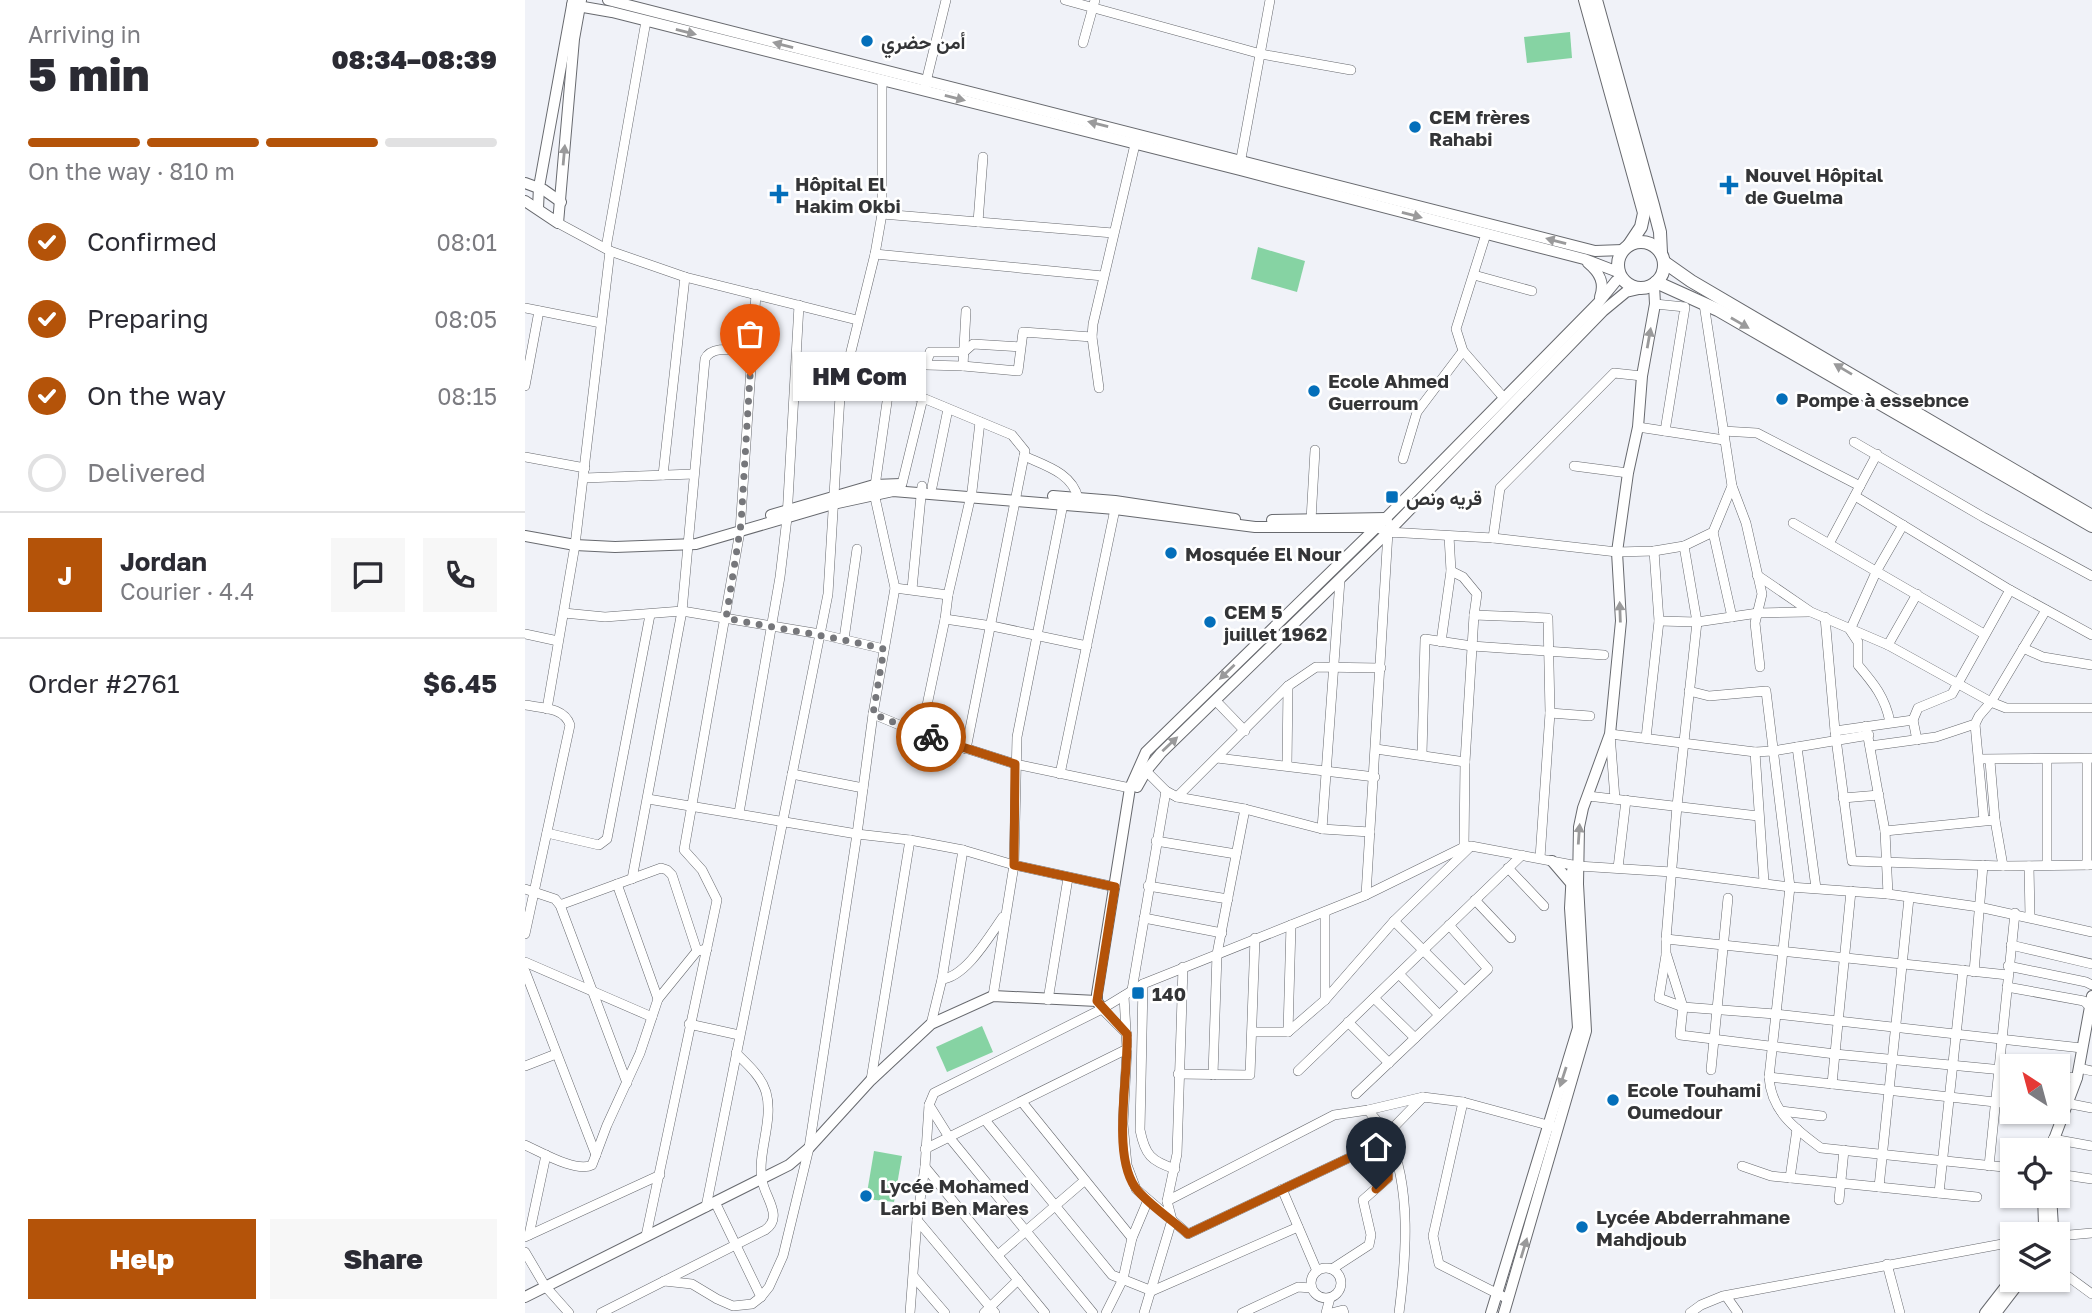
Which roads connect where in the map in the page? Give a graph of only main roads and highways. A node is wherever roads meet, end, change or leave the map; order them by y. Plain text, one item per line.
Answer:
1 (1585, 0) edge
2 (1596, 0) edge
3 (1626, 247) junction
4 (1663, 258) junction
5 (1655, 283) junction
6 (2092, 516) edge
7 (2092, 526) edge

1 - 3 main road
2 - 4 main road
3 - 4 main road
3 - 5 main road
4 - 5 main road
6 -> 4 main road
5 -> 7 main road

